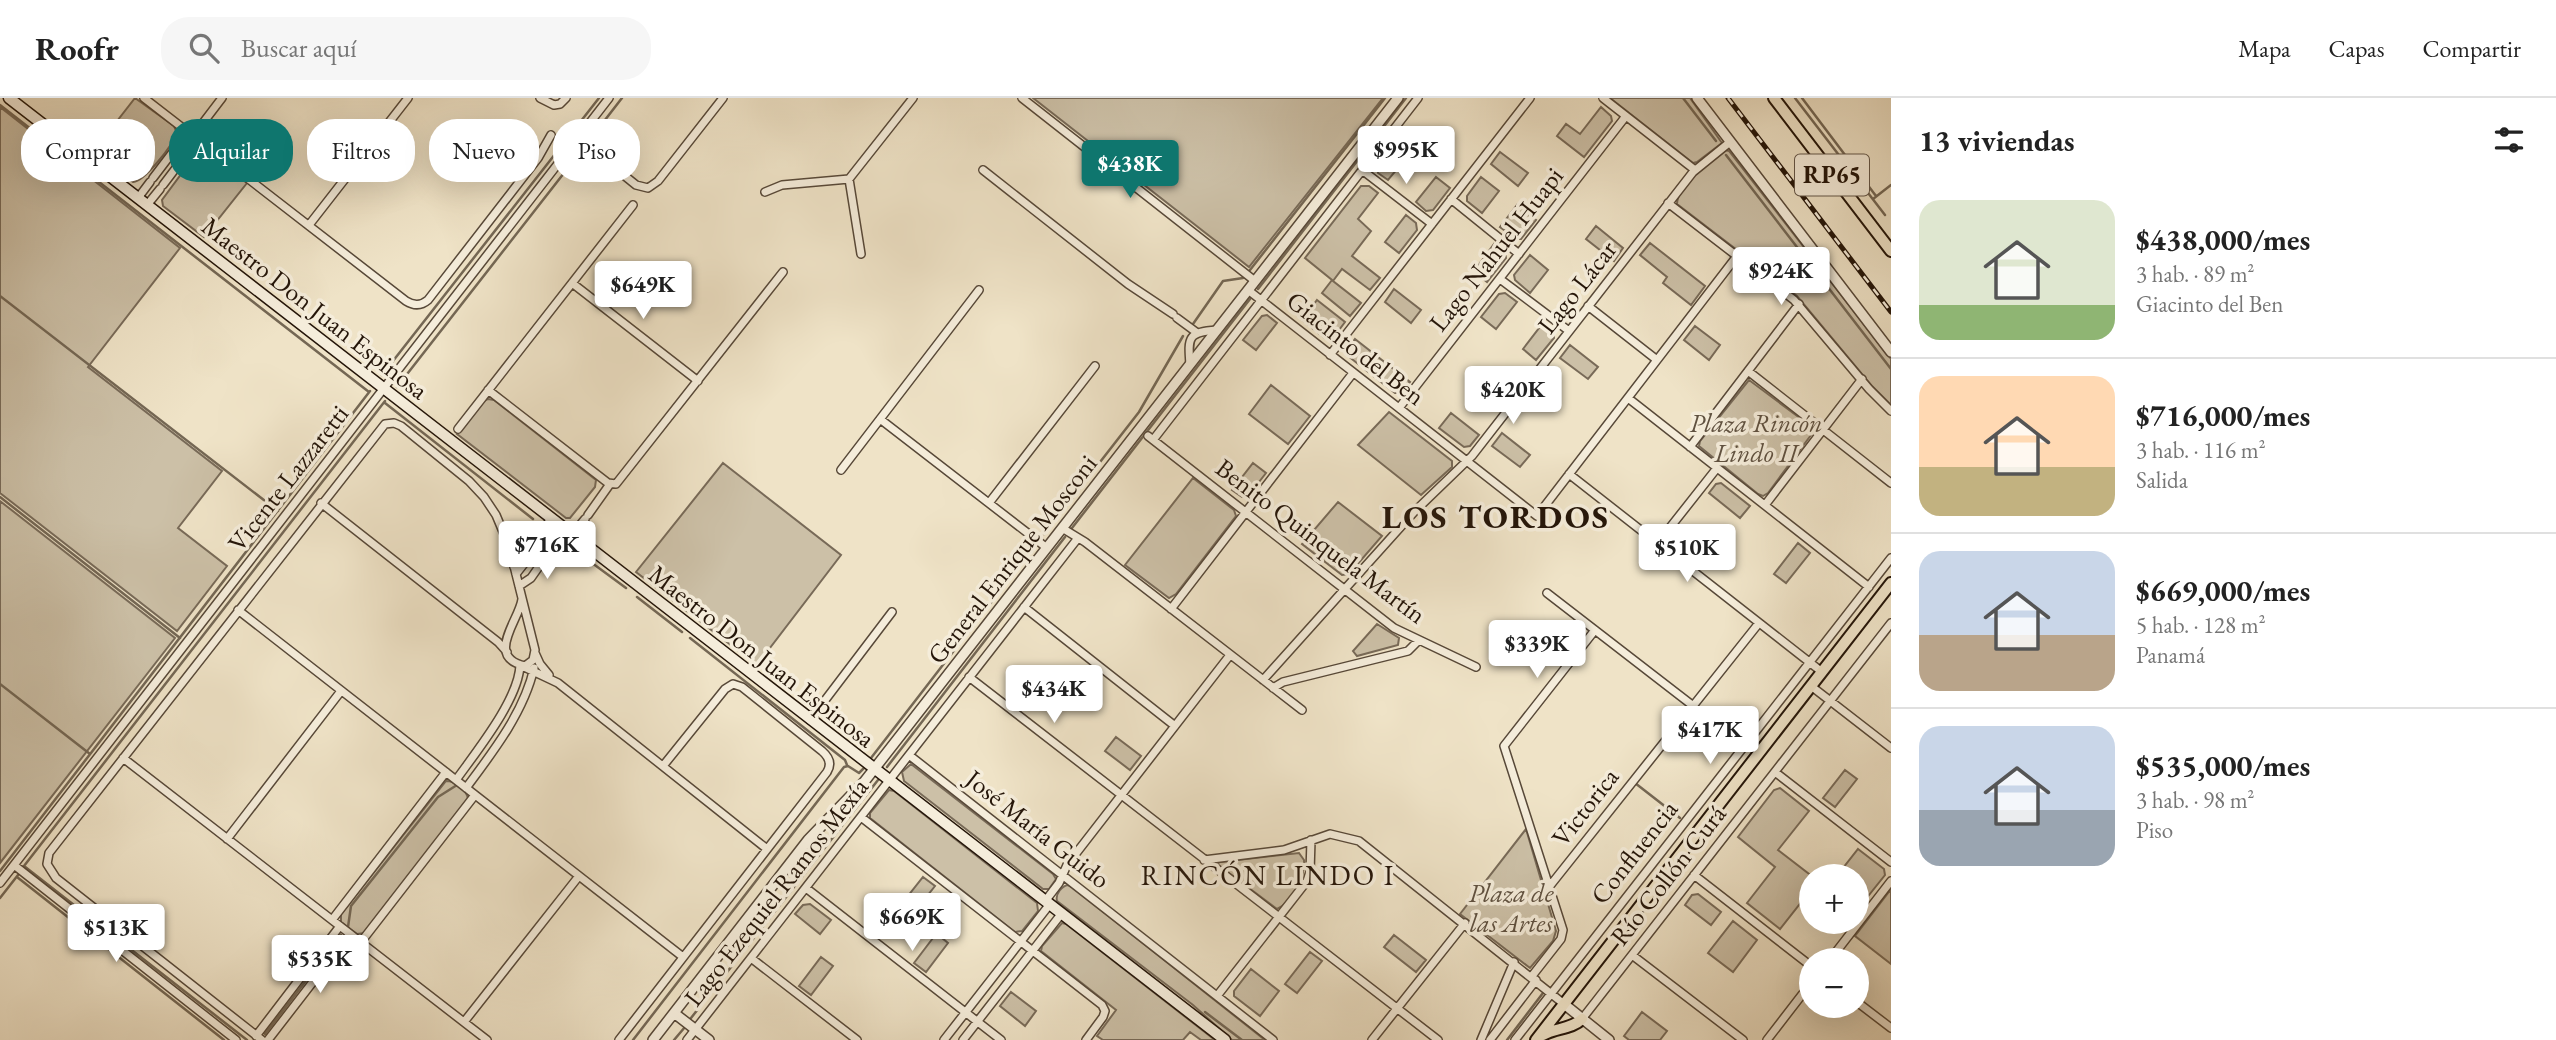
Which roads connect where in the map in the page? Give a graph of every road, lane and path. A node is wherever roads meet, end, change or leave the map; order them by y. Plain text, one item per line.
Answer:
1 (9, 98) edge
2 (144, 98) edge
3 (222, 98) edge
4 (408, 98) edge
5 (540, 98) edge
6 (566, 98) edge
7 (609, 98) edge
8 (723, 98) edge
9 (913, 98) edge
10 (1022, 98) edge
11 (1398, 98) edge
12 (1418, 98) edge
13 (1530, 98) edge
14 (1604, 98) edge
15 (1697, 98) edge
16 (1774, 98) edge
17 (1626, 116) junction
18 (171, 119) edge
19 (206, 119) edge
20 (593, 119) edge
21 (551, 135) dead end
22 (1730, 142) junction
23 (169, 162) edge
24 (553, 170) edge
25 (983, 170) dead end
26 (1362, 170) junction
27 (1695, 170) junction
28 (169, 174) edge
29 (849, 179) junction
30 (252, 182) edge
31 (633, 182) edge
32 (765, 191) dead end
33 (138, 198) junction
34 (1451, 199) junction
35 (1668, 203) junction
36 (147, 205) junction
37 (633, 205) dead end
38 (1432, 224) junction
39 (309, 226) junction
40 (1891, 251) edge
41 (861, 254) dead end
42 (1519, 254) junction
43 (1737, 256) junction
44 (783, 272) dead end
45 (1500, 279) junction
46 (1255, 281) junction
47 (572, 283) junction
48 (979, 290) dead end
49 (1248, 290) junction
50 (1261, 300) junction
51 (1799, 304) junction
52 (1588, 306) junction
53 (1217, 330) junction
54 (1569, 331) junction
55 (1196, 332) junction
56 (1891, 352) edge
57 (1331, 355) junction
58 (1657, 360) junction
59 (1190, 365) junction
60 (1095, 366) dead end
61 (1748, 371) junction
62 (1353, 373) junction
63 (1862, 379) junction
64 (698, 381) junction
65 (383, 388) junction
66 (488, 390) junction
67 (1628, 398) junction
68 (1399, 408) junction
69 (1891, 411) edge
70 (880, 419) junction
71 (458, 429) dead end
72 (1823, 430) junction
73 (1690, 447) junction
74 (1467, 462) junction
75 (1717, 468) junction
76 (841, 470) dead end
77 (1569, 474) junction
78 (1891, 483) edge
79 (610, 484) junction
80 (321, 503) junction
81 (989, 503) junction
82 (1765, 505) junction
83 (1246, 512) junction
84 (554, 521) junction
85 (1062, 528) junction
86 (569, 533) junction
87 (1078, 538) junction
88 (1657, 544) junction
89 (1047, 548) junction
90 (1891, 558) edge
91 (515, 570) junction
92 (1891, 583) edge
93 (519, 586) junction
94 (1869, 587) junction
95 (1345, 589) junction
96 (1547, 593) dead end
97 (522, 599) junction
98 (1024, 607) junction
99 (1171, 609) junction
100 (238, 610) junction
101 (892, 612) dead end
102 (1759, 623) junction
103 (510, 626) junction
104 (480, 628) junction
105 (1890, 628) edge
106 (1595, 630) junction
107 (1418, 641) junction
108 (508, 653) junction
109 (535, 654) junction
110 (1230, 655) junction
111 (1809, 663) junction
112 (520, 665) junction
113 (1476, 667) dead end
114 (534, 671) junction
115 (1822, 672) junction
116 (969, 677) junction
117 (1263, 680) junction
118 (558, 683) junction
119 (1811, 686) junction
120 (1273, 688) junction
121 (341, 691) junction
122 (1830, 701) junction
123 (1692, 705) junction
124 (1302, 710) dead end
125 (810, 720) junction
126 (1175, 726) junction
127 (1891, 748) edge
128 (909, 755) junction
129 (123, 758) junction
130 (663, 766) junction
131 (874, 769) junction
132 (446, 772) junction
133 (1775, 772) junction
134 (890, 779) junction
135 (456, 780) junction
136 (466, 788) junction
137 (475, 795) junction
138 (1121, 795) junction
139 (861, 817) junction
140 (227, 839) junction
141 (1311, 841) junction
142 (767, 849) junction
143 (1204, 860) junction
144 (1891, 862) edge
145 (14, 865) junction
146 (1062, 875) junction
147 (579, 876) junction
148 (1694, 876) junction
149 (1891, 881) edge
150 (0, 883) edge
151 (1549, 887) junction
152 (806, 888) junction
153 (1048, 902) junction
154 (1062, 913) junction
155 (1278, 918) junction
156 (332, 920) junction
157 (1465, 923) junction
158 (340, 926) junction
159 (350, 934) junction
160 (361, 942) junction
161 (1021, 942) junction
162 (1839, 948) edge
163 (1032, 951) junction
164 (1632, 955) junction
165 (683, 957) junction
166 (1799, 957) edge
167 (751, 958) junction
168 (1514, 962) junction
169 (1534, 978) junction
170 (1551, 992) junction
171 (1217, 996) junction
172 (1799, 999) edge
173 (1564, 1004) junction
174 (1397, 1009) junction
175 (1869, 1011) edge
176 (966, 1012) junction
177 (674, 1013) junction
178 (1582, 1019) junction
179 (978, 1021) junction
180 (464, 1022) junction
181 (1891, 1028) edge
182 (695, 1030) junction
183 (259, 1038) edge
184 (1536, 1039) edge
185 (236, 1040) edge
186 (268, 1040) edge
187 (487, 1040) edge
188 (619, 1040) edge
189 (653, 1040) edge
190 (687, 1040) edge
191 (709, 1040) edge
192 (857, 1040) edge
193 (944, 1040) edge
194 (963, 1040) edge
195 (1001, 1040) edge
196 (1086, 1040) edge
197 (1226, 1040) edge
198 (1273, 1040) edge
199 (1372, 1040) edge
200 (1438, 1040) edge
201 (1481, 1040) edge
202 (1490, 1040) edge
203 (1515, 1040) edge
204 (1609, 1040) edge
205 (1743, 1040) edge
206 (1767, 1040) edge

1 - 33 main road, Maestro Don Juan Espinosa
2 - 18 street
3 - 19 street
4 - 39 street
5 - 6 street
7 - 20 street, Vicente Lazzaretti
8 - 31 street
9 - 29 street
10 - 46 street, Giacinto del Ben
11 - 46 street, General Enrique Mosconi
12 - 26 street
13 - 34 street
14 - 17 street
15 - 22 street
16 - 40 main road, RP65
17 - 27 street
17 - 42 street, Lago Nahuel Huapi
21 - 39 street
22 - 27 street, Lago Lácar
22 - 56 street
23 - 33 street
24 - 65 street, Vicente Lazzaretti
25 - 55 street
26 - 38 street
26 - 50 street
27 - 35 street, Lago Lácar
28 - 36 street
29 - 32 street
29 - 41 street
30 - 39 street
33 - 36 main road, Maestro Don Juan Espinosa
34 - 38 street
34 - 42 street
35 - 43 street
35 - 52 street, Lago Lácar
36 - 65 main road, Maestro Don Juan Espinosa
37 - 47 street
38 - 57 street
42 - 45 street, Lago Nahuel Huapi
43 - 51 street
43 - 58 street
44 - 64 street
45 - 54 street
45 - 68 street, Lago Nahuel Huapi
46 - 49 street, General Enrique Mosconi
47 - 64 street
47 - 66 street
48 - 70 street
49 - 50 street, Giacinto del Ben
49 - 53 street, General Enrique Mosconi
50 - 57 street, Giacinto del Ben
50 - 83 street, Benito Quinquela Martín
51 - 61 street
51 - 63 street
52 - 54 street, Lago Lácar
52 - 58 street
53 - 55 street
53 - 59 street, General Enrique Mosconi
54 - 74 street, Lago Lácar
55 - 59 street
57 - 62 street, Giacinto del Ben
58 - 67 street
59 - 85 street, General Enrique Mosconi
60 - 81 street
61 - 72 street
61 - 73 street
62 - 68 street, Giacinto del Ben
62 - 83 street
63 - 69 street
63 - 72 street
64 - 79 street
65 - 84 main road, Maestro Don Juan Espinosa
65 - 145 street, Vicente Lazzaretti
66 - 71 street
66 - 79 street
67 - 73 street
67 - 77 street
68 - 74 street, Giacinto del Ben
70 - 76 street
70 - 81 street
72 - 78 street
72 - 82 street
73 - 75 street
74 - 77 street, Giacinto del Ben
74 - 95 street, Lago Lácar
75 - 82 street
75 - 88 street
77 - 88 street
79 - 86 street
80 - 91 street
80 - 100 street
80 - 104 street
81 - 89 street
82 - 94 street
83 - 95 street, Benito Quinquela Martín
83 - 99 street
84 - 86 main road, Maestro Don Juan Espinosa
84 - 91 street
85 - 87 street
85 - 89 street, General Enrique Mosconi
86 - 93 street
86 - 125 main road, Maestro Don Juan Espinosa
87 - 98 street, Lago Ezequiel Ramos Mexía
87 - 99 street
88 - 102 street
89 - 131 street, General Enrique Mosconi
90 - 94 street, Confluencia
91 - 93 street
92 - 115 main road
93 - 97 street
94 - 111 street, Confluencia
95 - 107 street, Benito Quinquela Martín
95 - 117 street, Lago Lácar
96 - 106 street
97 - 103 street
97 - 109 street
98 - 116 street, Lago Ezequiel Ramos Mexía
98 - 126 street
99 - 110 street
100 - 121 street
100 - 129 street
101 - 125 street
102 - 111 street
102 - 123 street, Victorica
103 - 104 street
103 - 108 street
104 - 108 street
105 - 122 street, Río Collón Curá
106 - 123 street
106 - 151 street
107 - 113 street, Benito Quinquela Martín
107 - 120 street
108 - 112 street
109 - 112 street
109 - 114 street
109 - 118 street
110 - 117 street
110 - 126 street
111 - 115 street
111 - 170 street, Confluencia
112 - 114 street
112 - 135 street
114 - 118 street
114 - 136 street
115 - 119 main road
116 - 128 street, Lago Ezequiel Ramos Mexía
116 - 138 street
117 - 120 street
118 - 130 street
119 - 122 street
119 - 173 main road
120 - 124 street
121 - 132 street
121 - 140 street
122 - 127 street
122 - 133 street, Río Collón Curá
123 - 151 street, Victorica
125 - 131 main road, Maestro Don Juan Espinosa
126 - 138 street
128 - 134 street, Lago Ezequiel Ramos Mexía
128 - 146 street, José María Guido
129 - 140 street
129 - 183 street
130 - 142 street
130 - 142 street
131 - 134 main road, Maestro Don Juan Espinosa
131 - 177 street, General Enrique Mosconi
132 - 135 street
132 - 156 street
133 - 144 street
133 - 148 street, Río Collón Curá
134 - 139 street, Lago Ezequiel Ramos Mexía
134 - 153 main road, Maestro Don Juan Espinosa
135 - 136 street
136 - 137 street
137 - 147 street
137 - 160 street
138 - 143 street
138 - 146 street
139 - 152 street, Lago Ezequiel Ramos Mexía
139 - 161 street
140 - 156 street
141 - 143 street
141 - 155 street
141 - 157 street
142 - 165 street
143 - 155 street
145 - 150 street, Vicente Lazzaretti
145 - 185 street
146 - 153 street
146 - 171 street, José María Guido
147 - 165 street
147 - 180 street
148 - 164 street, Río Collón Curá
148 - 166 street
149 - 162 street
151 - 169 street
152 - 167 street, Lago Ezequiel Ramos Mexía
152 - 176 street
153 - 154 main road, Maestro Don Juan Espinosa
153 - 161 street
154 - 163 street
154 - 197 main road, Maestro Don Juan Espinosa
155 - 171 street
155 - 174 street
156 - 158 street
157 - 168 street
157 - 174 street
158 - 159 street
158 - 183 street
159 - 160 street
159 - 186 street
160 - 180 street
161 - 163 street
161 - 176 street
163 - 179 street
163 - 196 street
164 - 178 street, Río Collón Curá
164 - 205 street
165 - 188 street
167 - 182 street, Lago Ezequiel Ramos Mexía
167 - 192 street
168 - 169 street
168 - 201 street
169 - 170 street
169 - 202 street
170 - 173 street
170 - 203 street, Confluencia
171 - 198 street, José María Guido
172 - 206 street
173 - 178 street
173 - 184 main road
174 - 199 street
174 - 200 street
175 - 181 street
176 - 179 street
176 - 193 street
177 - 182 street
177 - 189 street, General Enrique Mosconi
178 - 184 main road
178 - 204 street
179 - 194 street
179 - 195 street
180 - 187 street
182 - 190 street, Lago Ezequiel Ramos Mexía
182 - 191 street

